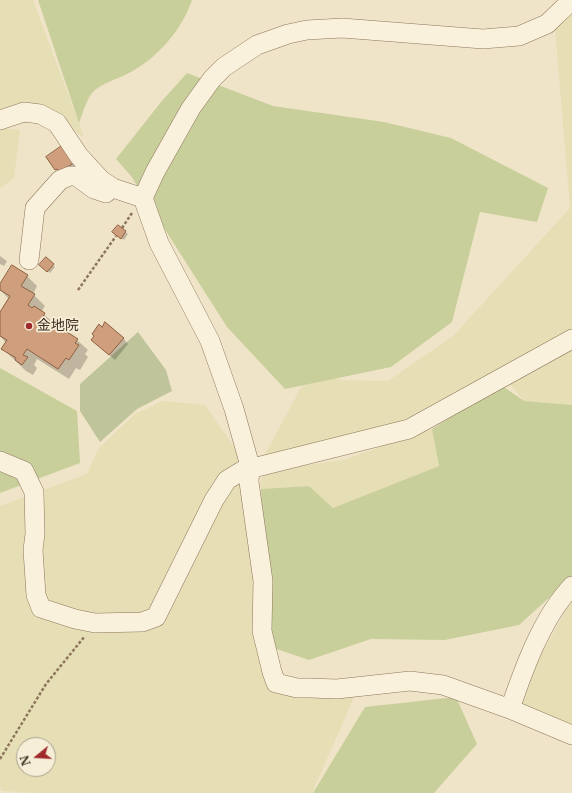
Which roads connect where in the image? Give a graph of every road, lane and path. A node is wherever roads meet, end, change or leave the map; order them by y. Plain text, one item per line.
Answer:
1 (572, 0) edge
2 (0, 120) edge
3 (136, 196) junction
4 (116, 236) dead end
5 (29, 260) dead end
6 (78, 290) dead end
7 (572, 339) edge
8 (0, 461) edge
9 (250, 467) junction
10 (572, 586) edge
11 (95, 623) junction
12 (510, 709) junction
13 (572, 735) edge
14 (0, 759) edge

1 - 3 street
2 - 3 street
3 - 5 street
3 - 9 street
4 - 6 path
7 - 9 street
8 - 11 street
9 - 11 street
9 - 12 street
10 - 12 street
11 - 14 path
12 - 13 street

